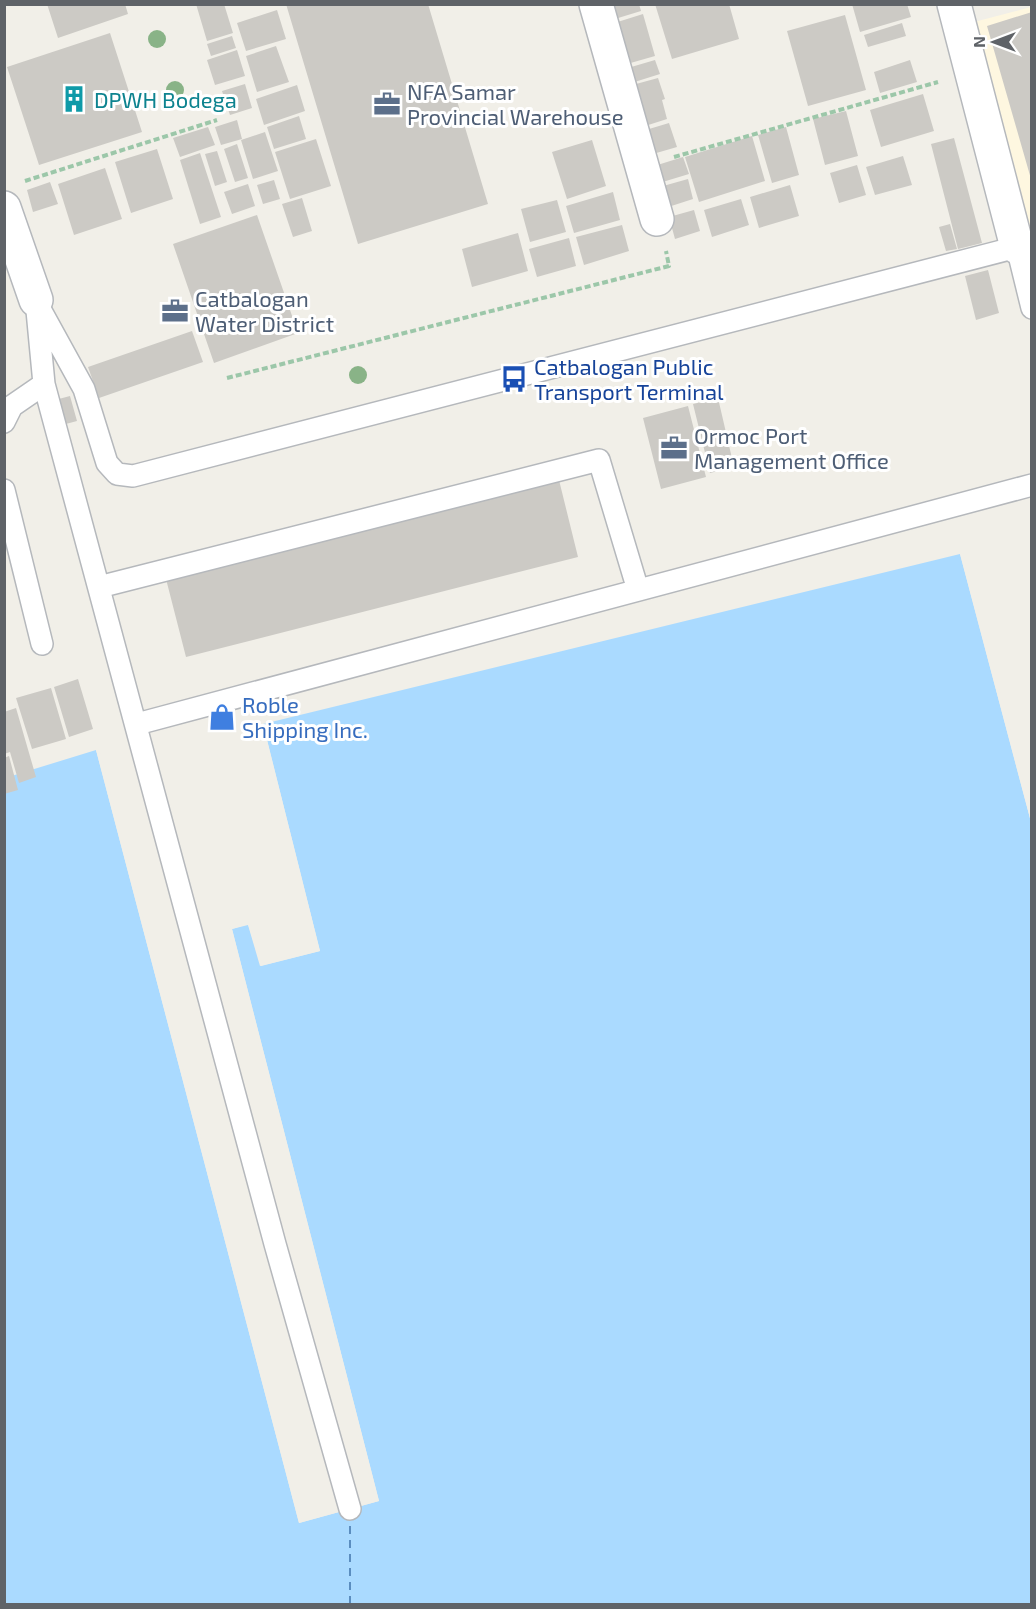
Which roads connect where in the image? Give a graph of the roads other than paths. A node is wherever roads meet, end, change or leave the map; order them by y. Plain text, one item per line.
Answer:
1 (596, 4) edge
2 (954, 4) edge
3 (10, 196) edge
4 (661, 234) road end
5 (1017, 247) junction
6 (36, 300) junction
7 (1032, 308) edge
8 (44, 384) junction
9 (4, 422) edge
10 (1032, 485) edge
11 (4, 490) edge
12 (99, 587) junction
13 (638, 590) junction
14 (42, 644) dead end
15 (136, 724) junction
16 (350, 1509) dead end

1 - 4 street
2 - 5 street
3 - 6 street
5 - 6 lane
5 - 7 lane
6 - 8 lane
8 - 9 lane
8 - 12 lane
10 - 13 lane
11 - 14 lane
12 - 13 lane
12 - 15 lane
13 - 15 lane
15 - 16 lane

